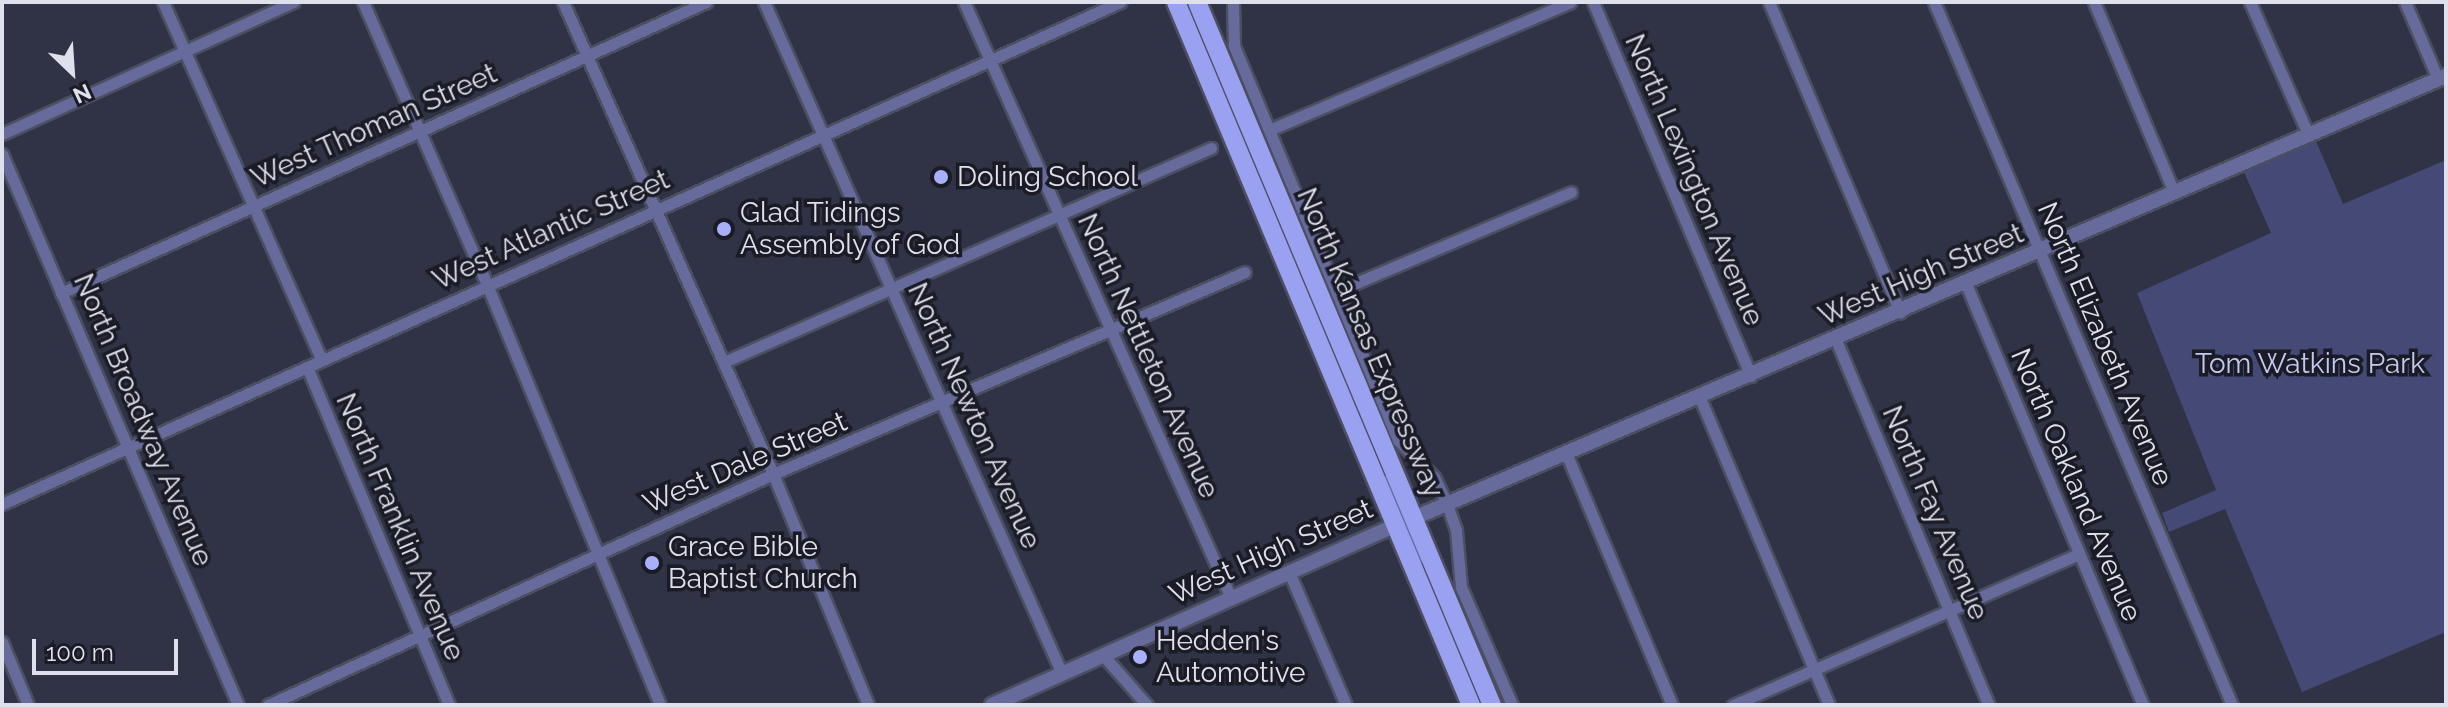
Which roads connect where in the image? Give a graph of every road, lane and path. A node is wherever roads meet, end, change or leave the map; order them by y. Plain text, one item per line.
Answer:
1 (163, 2) edge
2 (293, 2) edge
3 (363, 2) edge
4 (563, 2) edge
5 (706, 2) edge
6 (764, 2) edge
7 (964, 2) edge
8 (1120, 2) edge
9 (1176, 2) edge
10 (1197, 2) edge
11 (1233, 2) edge
12 (1570, 2) edge
13 (1593, 2) edge
14 (1769, 2) edge
15 (1934, 2) edge
16 (2094, 2) edge
17 (2250, 2) edge
18 (2405, 2) edge
19 (1550, 6) edge
20 (185, 50) junction
21 (588, 56) junction
22 (990, 60) junction
23 (2442, 78) edge
24 (1269, 130) junction
25 (420, 131) junction
26 (822, 133) junction
27 (2, 134) edge
28 (2308, 134) junction
29 (1211, 148) dead end
30 (2, 154) edge
31 (7, 182) edge
32 (1571, 192) dead end
33 (2174, 192) junction
34 (254, 206) junction
35 (657, 209) junction
36 (1058, 216) junction
37 (2040, 252) junction
38 (1245, 272) dead end
39 (1966, 284) junction
40 (485, 286) junction
41 (891, 289) junction
42 (1337, 291) junction
43 (61, 293) junction
44 (1900, 312) junction
45 (1110, 331) junction
46 (1836, 340) junction
47 (322, 360) junction
48 (724, 362) junction
49 (307, 367) junction
50 (1751, 376) junction
51 (1700, 398) junction
52 (942, 404) junction
53 (130, 448) junction
54 (1566, 453) junction
55 (773, 474) junction
56 (2, 504) edge
57 (1447, 504) junction
58 (1405, 522) junction
59 (597, 554) junction
60 (2078, 554) junction
61 (1289, 572) junction
62 (1231, 598) junction
63 (1949, 610) junction
64 (419, 635) junction
65 (2, 642) edge
66 (1103, 655) junction
67 (1814, 670) junction
68 (1062, 674) junction
69 (28, 705) edge
70 (238, 705) edge
71 (268, 705) edge
72 (449, 705) edge
73 (660, 705) edge
74 (868, 705) edge
75 (992, 705) edge
76 (1147, 705) edge
77 (1346, 705) edge
78 (1471, 705) edge
79 (1492, 705) edge
80 (1512, 705) edge
81 (1672, 705) edge
82 (1733, 705) edge
83 (1829, 705) edge
84 (1989, 705) edge
85 (2143, 705) edge
86 (2232, 705) edge

1 - 20 street, North Franklin Avenue
2 - 20 street
3 - 25 street
4 - 21 street
5 - 21 street, West Thoman Street
6 - 26 street, North Newton Avenue
7 - 22 street, North Nettleton Avenue
8 - 22 street, West Atlantic Street
9 - 58 main road, North Kansas Expressway
10 - 58 main road, North Kansas Expressway
11 - 24 street
12 - 19 street
13 - 50 street, North Lexington Avenue
14 - 44 street
15 - 37 street, North Elizabeth Avenue
16 - 33 street
17 - 28 street
18 - 23 street
19 - 24 street
20 - 27 street
20 - 34 street, North Franklin Avenue
21 - 25 street, West Thoman Street
21 - 35 street
22 - 26 street, West Atlantic Street
22 - 36 street, North Nettleton Avenue
23 - 28 street, West High Street
24 - 42 street
25 - 34 street, West Thoman Street
25 - 40 street
26 - 35 street, West Atlantic Street
26 - 41 street, North Newton Avenue
28 - 33 street, West High Street
29 - 36 street
30 - 31 street, North Broadway Avenue
31 - 43 street, North Broadway Avenue
32 - 42 street
33 - 37 street, West High Street
34 - 43 street, West Thoman Street
34 - 47 street, North Franklin Avenue
35 - 40 street, West Atlantic Street
35 - 48 street
36 - 41 street
36 - 45 street, North Nettleton Avenue
37 - 39 street, West High Street
37 - 86 street, North Elizabeth Avenue
38 - 45 street, West Dale Street
39 - 44 street, West High Street
39 - 60 street, North Oakland Avenue
40 - 47 street, West Atlantic Street
40 - 59 street
41 - 48 street
41 - 52 street, North Newton Avenue
42 - 57 street
43 - 53 street, North Broadway Avenue
44 - 46 street, West High Street
45 - 52 street, West Dale Street
45 - 62 street, North Nettleton Avenue
46 - 50 street, West High Street
46 - 63 street, North Fay Avenue
47 - 49 street, West Atlantic Street
48 - 55 street
49 - 53 street, West Atlantic Street
49 - 64 street, North Franklin Avenue
50 - 51 street, West High Street
51 - 54 street, West High Street
51 - 67 street
52 - 55 street, West Dale Street
52 - 68 street, North Newton Avenue
53 - 56 street, West Atlantic Street
53 - 70 street, North Broadway Avenue
54 - 57 street, West High Street
54 - 81 street
55 - 59 street, West Dale Street
55 - 74 street
57 - 58 street, West High Street
57 - 80 street
58 - 61 street, West High Street
58 - 78 main road, North Kansas Expressway
58 - 79 main road, North Kansas Expressway
59 - 64 street, West Dale Street
59 - 73 street
60 - 63 street
60 - 85 street, North Oakland Avenue
61 - 62 street, West High Street
61 - 77 street
62 - 66 street, West High Street
63 - 67 street
63 - 84 street, North Fay Avenue
64 - 71 street, West Dale Street
64 - 72 street, North Franklin Avenue
65 - 69 street
66 - 68 street, West High Street
66 - 76 street
67 - 82 street
67 - 83 street
68 - 75 street, West High Street

